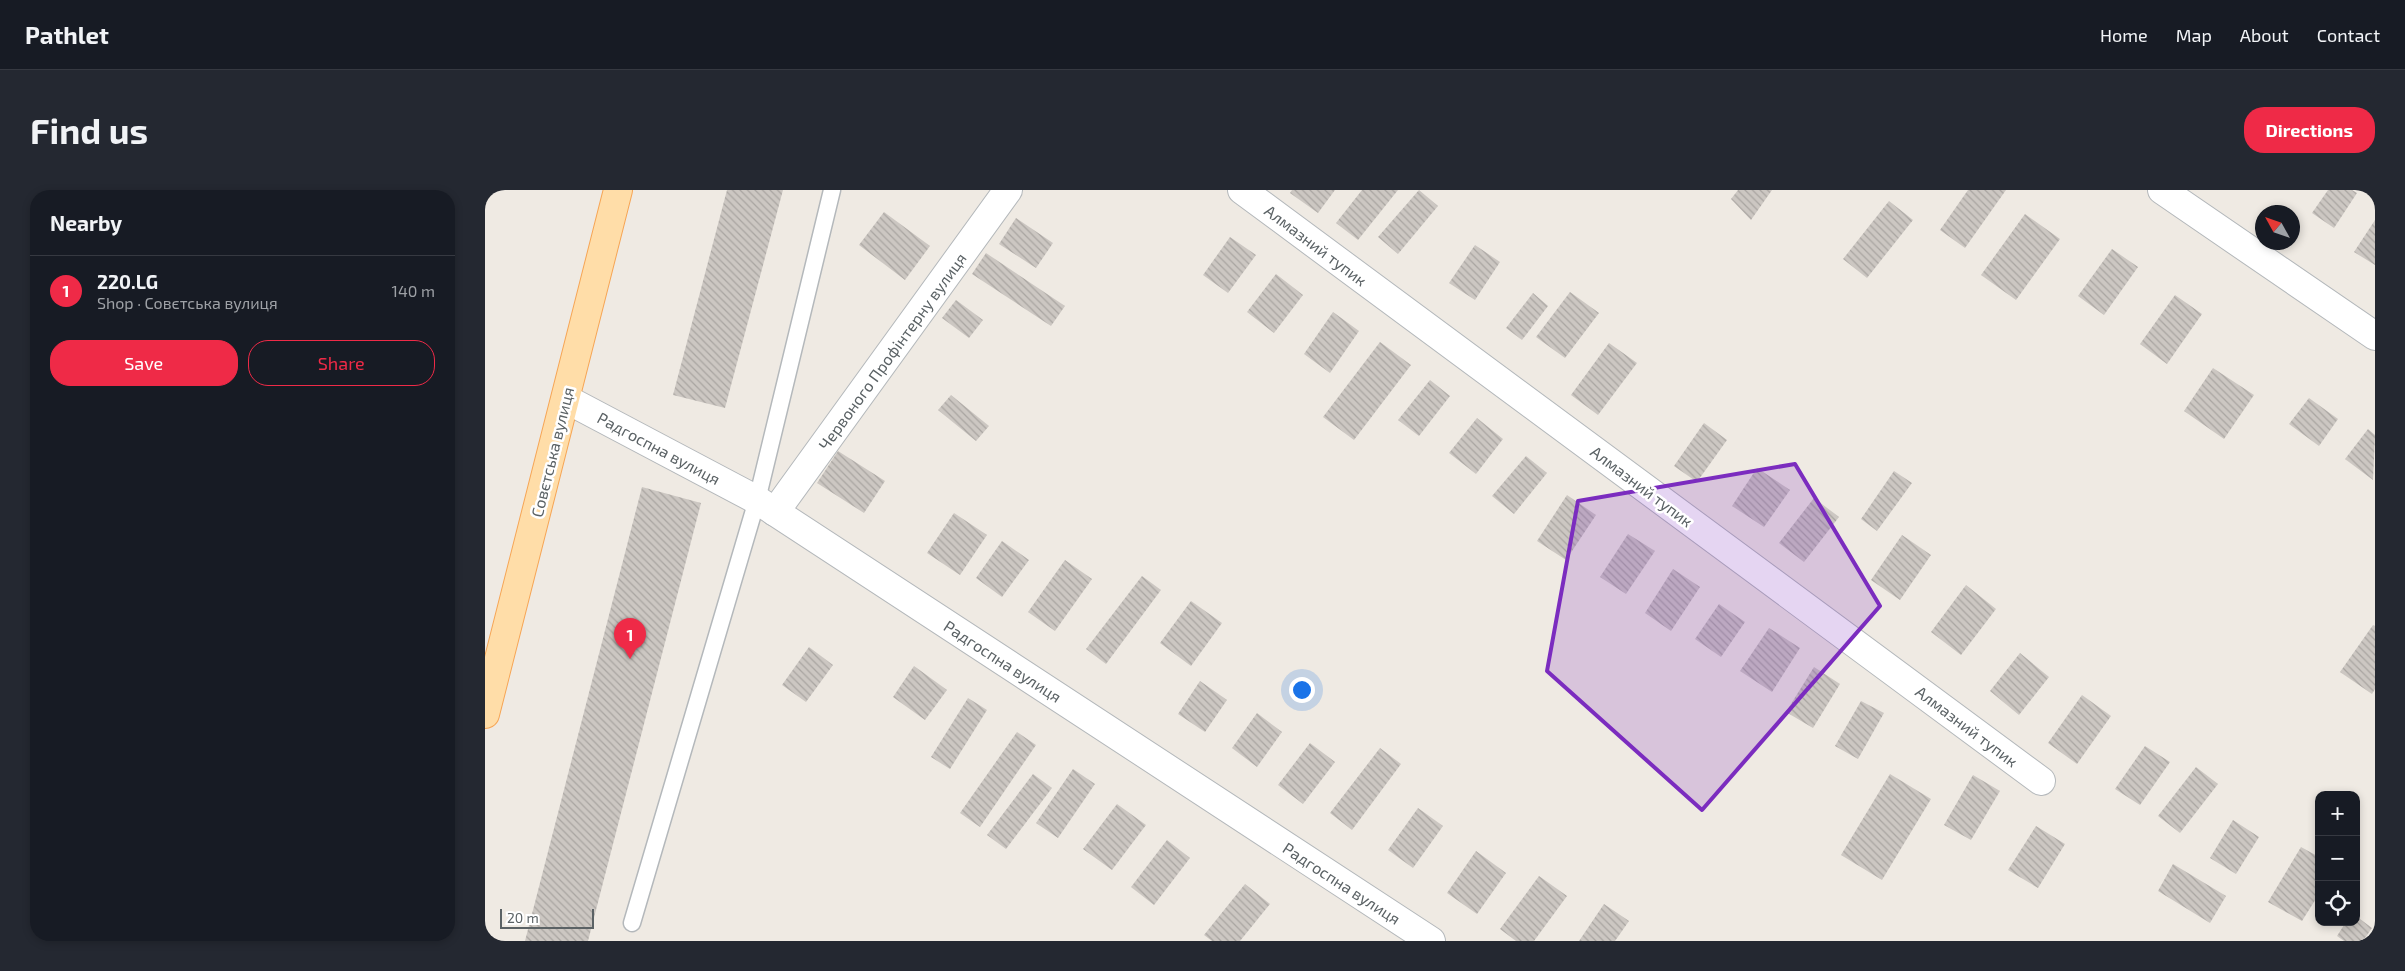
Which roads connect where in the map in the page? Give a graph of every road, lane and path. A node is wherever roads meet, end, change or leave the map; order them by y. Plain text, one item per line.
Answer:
1 (618, 190) edge
2 (832, 190) edge
3 (1008, 190) edge
4 (1242, 190) edge
5 (2162, 190) edge
6 (2375, 336) edge
7 (565, 399) junction
8 (766, 506) junction
9 (485, 714) edge
10 (2041, 781) dead end
11 (632, 923) dead end
12 (1431, 941) edge

1 - 7 main road, Совєтська вулиця
2 - 8 lane
3 - 8 street, Червоного Профінтерну вулиця
4 - 10 street, Алмазний тупик
5 - 6 street
7 - 8 street, Радгоспна вулиця
7 - 9 main road, Совєтська вулиця
8 - 11 lane
8 - 12 street, Радгоспна вулиця

